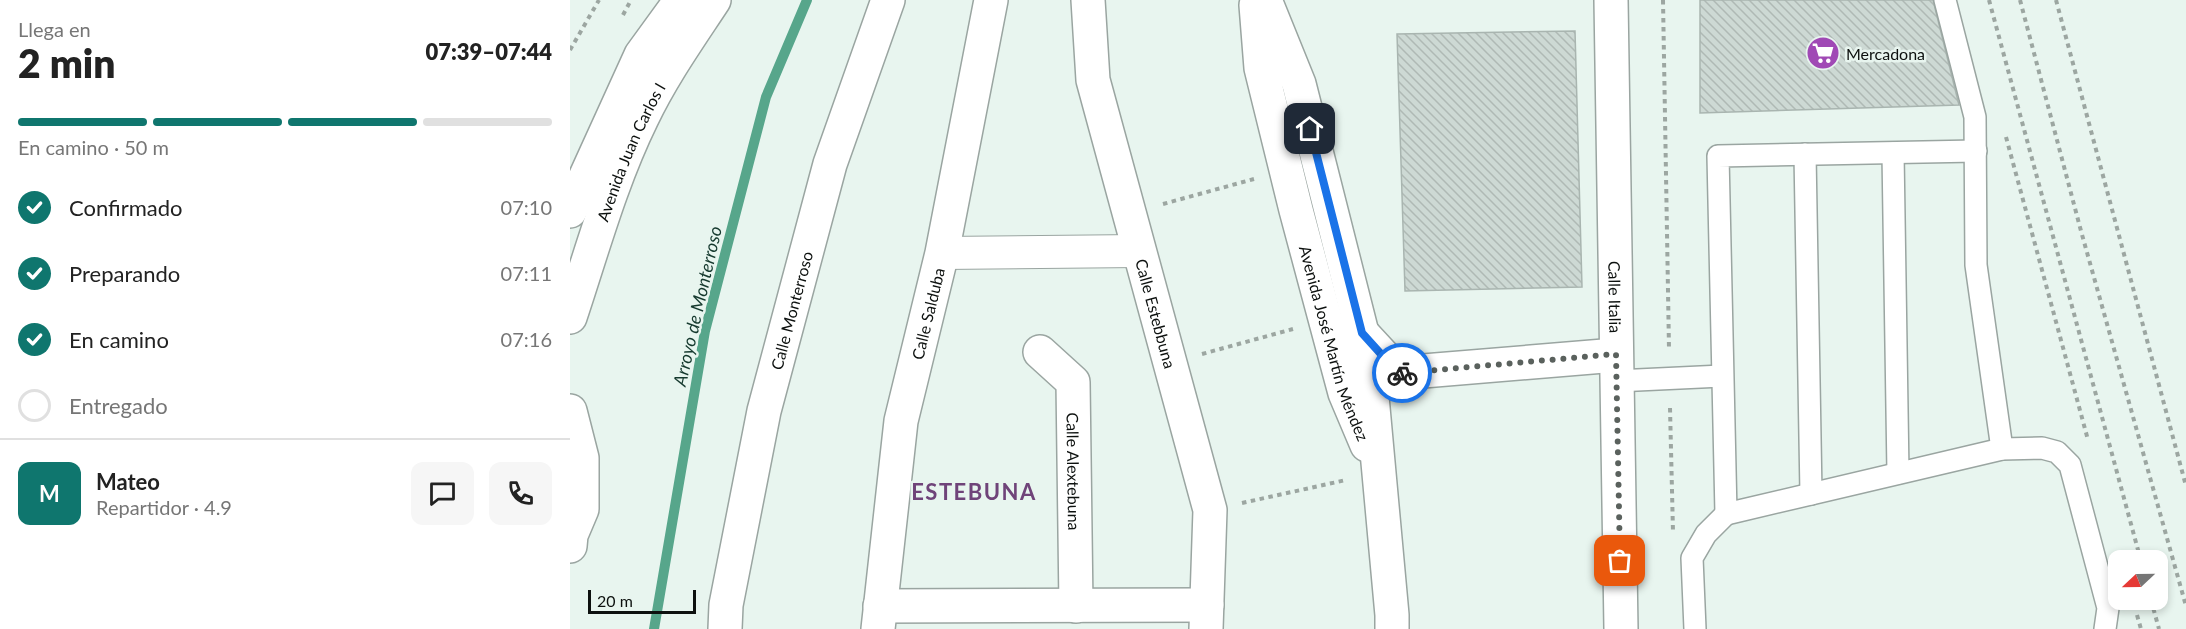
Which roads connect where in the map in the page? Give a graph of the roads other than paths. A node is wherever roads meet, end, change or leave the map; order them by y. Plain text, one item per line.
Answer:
1 (681, 0) edge
2 (714, 0) edge
3 (888, 0) edge
4 (991, 0) edge
5 (1088, 0) edge
6 (1256, 0) edge
7 (1265, 0) edge
8 (1611, 0) edge
9 (1945, 0) edge
10 (1976, 151) junction
11 (1893, 153) junction
12 (1805, 154) junction
13 (1296, 210) junction
14 (570, 211) edge
15 (1138, 251) junction
16 (942, 253) junction
17 (570, 317) edge
18 (1362, 333) junction
19 (1040, 352) dead end
20 (1616, 368) junction
21 (1722, 376) junction
22 (570, 411) edge
23 (2002, 449) junction
24 (1379, 473) junction
25 (1898, 473) junction
26 (1811, 494) junction
27 (1726, 514) junction
28 (570, 538) edge
29 (1061, 613) edge
30 (879, 617) edge
31 (1207, 617) edge
32 (725, 629) edge
33 (1392, 629) edge
34 (1621, 629) edge
35 (1695, 629) edge
36 (2105, 629) edge

1 - 14 street, Avenida Juan Carlos I
2 - 17 street, Avenida Juan Carlos I
3 - 32 street, Calle Monterroso
4 - 16 street, Calle Salduba
5 - 15 street, Calle Estebbuna
6 - 13 street, Avenida José Martín Méndez
7 - 18 street, Avenida José Martín Méndez
8 - 20 street, Calle Italia
9 - 10 lane
10 - 11 lane
10 - 23 lane
11 - 12 lane
11 - 25 lane
12 - 21 lane
12 - 26 lane
13 - 18 street, Avenida José Martín Méndez
13 - 24 street, Avenida José Martín Méndez
15 - 16 street
15 - 31 street, Calle Estebbuna
16 - 30 street, Calle Salduba
18 - 20 street
18 - 24 street, Avenida José Martín Méndez
19 - 29 street, Calle Alextebuna
20 - 21 lane
20 - 34 street, Calle Italia
21 - 27 lane
22 - 28 street
23 - 25 lane
23 - 36 lane
24 - 33 street, Avenida José Martín Méndez
25 - 26 lane
26 - 27 lane
27 - 35 lane
29 - 30 street
29 - 31 street

